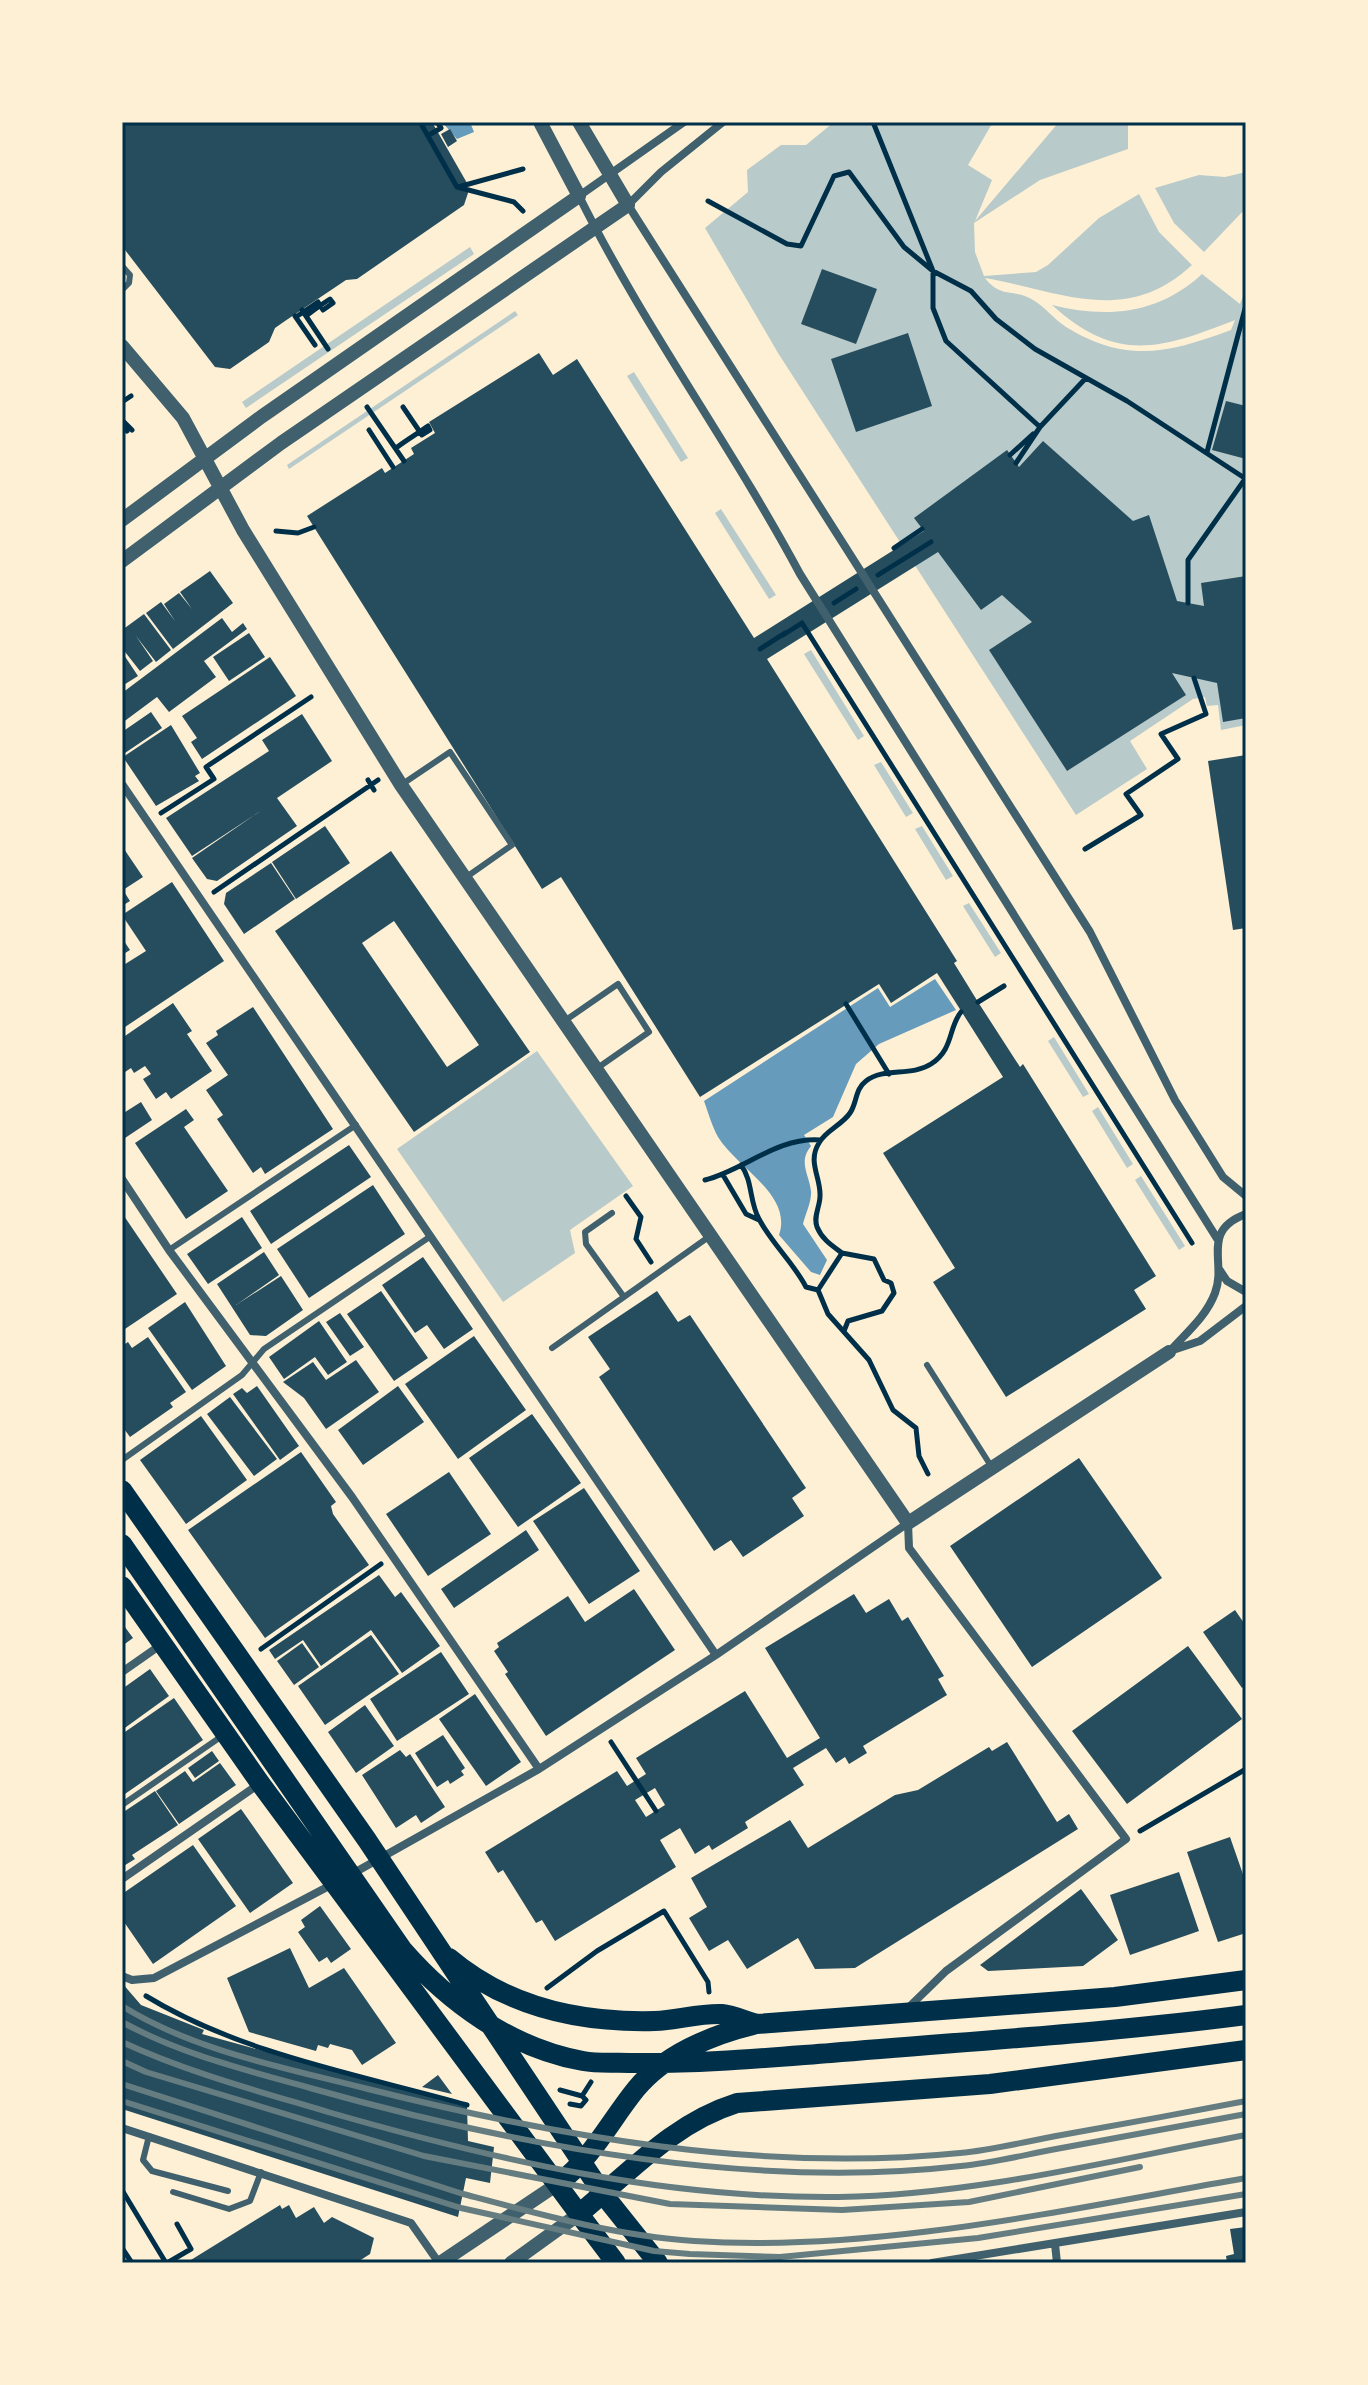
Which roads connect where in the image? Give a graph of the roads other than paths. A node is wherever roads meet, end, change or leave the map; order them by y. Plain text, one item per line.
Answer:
1 (540, 122) edge
2 (579, 122) edge
3 (684, 122) edge
4 (723, 122) edge
5 (610, 175) junction
6 (579, 196) junction
7 (628, 205) junction
8 (595, 228) junction
9 (122, 266) edge
10 (122, 290) edge
11 (123, 348) edge
12 (207, 458) junction
13 (222, 487) junction
14 (122, 520) edge
15 (122, 561) edge
16 (122, 784) edge
17 (401, 785) junction
18 (464, 879) junction
19 (563, 1022) junction
20 (595, 1069) junction
21 (356, 1125) junction
22 (122, 1179) edge
23 (1246, 1196) edge
24 (612, 1213) dead end
25 (1246, 1214) edge
26 (431, 1236) junction
27 (710, 1236) junction
28 (1218, 1240) junction
29 (169, 1250) junction
30 (1219, 1268) junction
31 (1246, 1292) edge
32 (624, 1297) junction
33 (1246, 1306) edge
34 (552, 1348) dead end
35 (1169, 1352) junction
36 (253, 1361) junction
37 (927, 1365) dead end
38 (122, 1460) edge
39 (991, 1466) junction
40 (122, 1490) edge
41 (908, 1523) junction
42 (122, 1544) edge
43 (122, 1586) edge
44 (163, 1644) junction
45 (716, 1655) junction
46 (122, 1672) edge
47 (225, 1733) junction
48 (539, 1769) junction
49 (260, 1783) junction
50 (122, 1805) edge
51 (379, 1860) junction
52 (122, 1879) edge
53 (327, 1887) junction
54 (437, 1948) junction
55 (122, 1976) edge
56 (1246, 1980) edge
57 (904, 2012) junction
58 (1246, 2015) edge
59 (757, 2024) junction
60 (1246, 2050) edge
61 (122, 2128) edge
62 (149, 2136) junction
63 (582, 2165) junction
64 (261, 2172) junction
65 (559, 2183) junction
66 (228, 2191) dead end
67 (173, 2192) dead end
68 (603, 2194) junction
69 (1246, 2212) edge
70 (579, 2214) junction
71 (1055, 2244) junction
72 (440, 2263) edge
73 (511, 2263) edge
74 (616, 2263) edge
75 (658, 2263) edge
76 (932, 2263) edge
77 (1057, 2263) edge

1 - 6 street
2 - 5 street
3 - 5 street
4 - 7 street
5 - 6 street
5 - 7 street
6 - 8 street
6 - 12 street
7 - 8 street
7 - 23 street
8 - 13 street
8 - 28 street
9 - 10 lane
11 - 12 street
12 - 13 street
12 - 14 street
13 - 15 street
13 - 17 street
16 - 21 street
17 - 18 street
17 - 18 lane
18 - 19 street
19 - 20 street
19 - 20 lane
20 - 27 street
21 - 26 street
21 - 29 lane
22 - 29 street
24 - 32 lane
25 - 28 street
26 - 36 lane
26 - 45 street
27 - 32 lane
27 - 41 street
28 - 30 street
29 - 36 street
30 - 31 street
30 - 35 street
32 - 34 lane
33 - 35 street
35 - 39 street
36 - 38 lane
36 - 48 street
37 - 39 lane
39 - 41 street
40 - 51 main road
41 - 45 street
41 - 57 street
42 - 58 main road
43 - 44 main road
44 - 46 street
44 - 47 main road
45 - 48 street
47 - 49 main road
47 - 50 lane
48 - 51 street
49 - 52 street
49 - 53 main road
51 - 53 street
51 - 54 main road
53 - 55 street
53 - 65 main road
54 - 59 main road
54 - 63 main road
56 - 57 main road
57 - 59 main road
59 - 63 main road
60 - 68 main road
61 - 62 street
62 - 64 street
62 - 66 lane
63 - 65 main road
63 - 68 main road
64 - 67 lane
64 - 72 street
65 - 70 main road
65 - 72 street
68 - 70 main road
68 - 75 main road
69 - 71 street
70 - 73 street
70 - 74 main road
71 - 76 street
71 - 77 street

